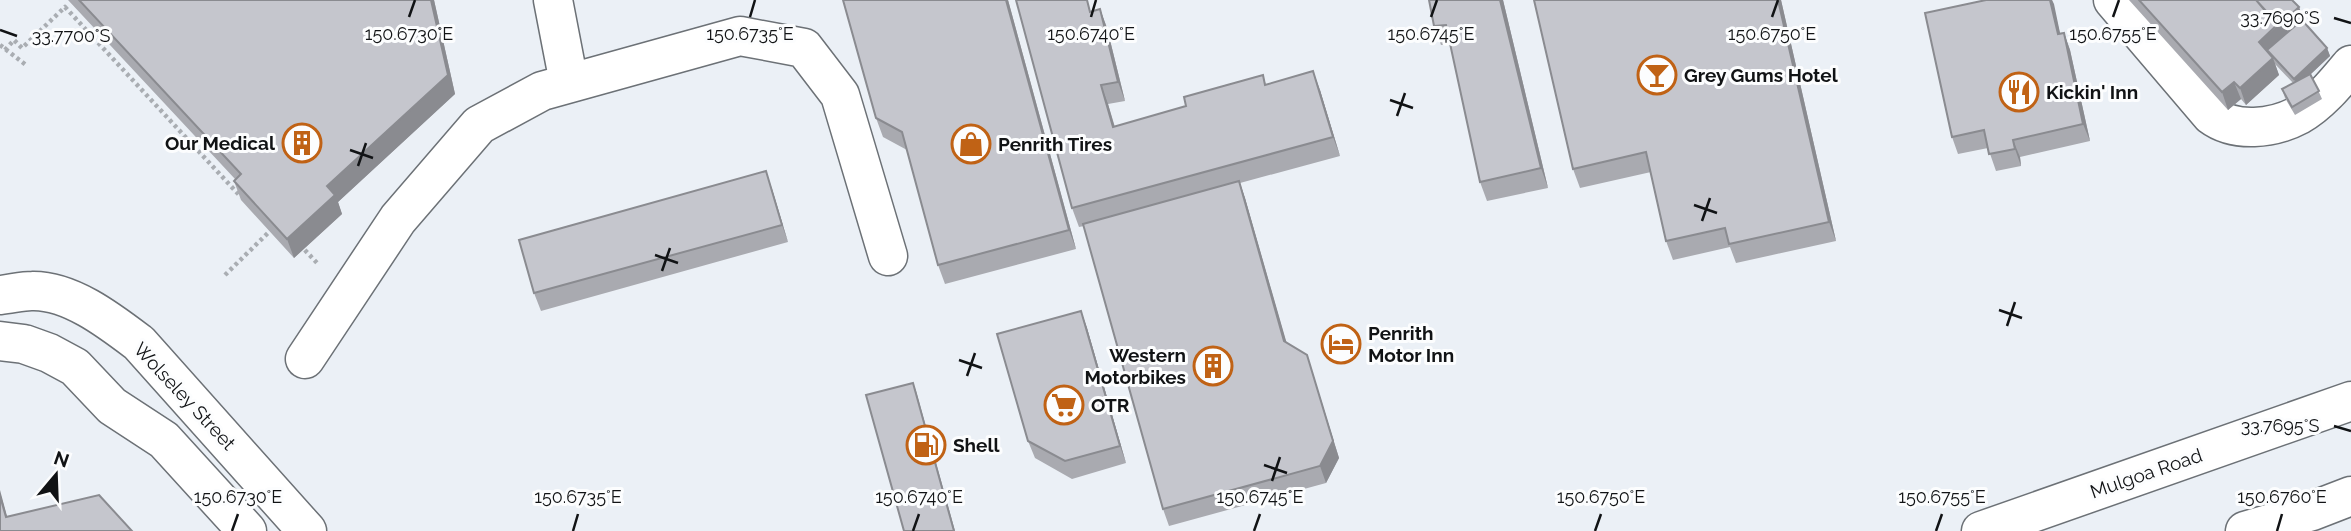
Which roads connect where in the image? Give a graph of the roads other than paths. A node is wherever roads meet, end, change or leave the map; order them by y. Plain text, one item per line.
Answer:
1 (553, 0) edge
2 (2113, 0) edge
3 (2351, 65) edge
4 (569, 83) junction
5 (888, 256) dead end
6 (0, 295) edge
7 (0, 341) edge
8 (306, 359) dead end
9 (2351, 401) edge
10 (2351, 496) edge
11 (247, 531) edge
12 (307, 531) edge
13 (1981, 531) edge
14 (2245, 531) edge

1 - 4 street
2 - 3 street
4 - 5 street
4 - 8 street
6 - 12 street, Wolseley Street
7 - 11 street
9 - 13 street, Mulgoa Road
10 - 14 street

